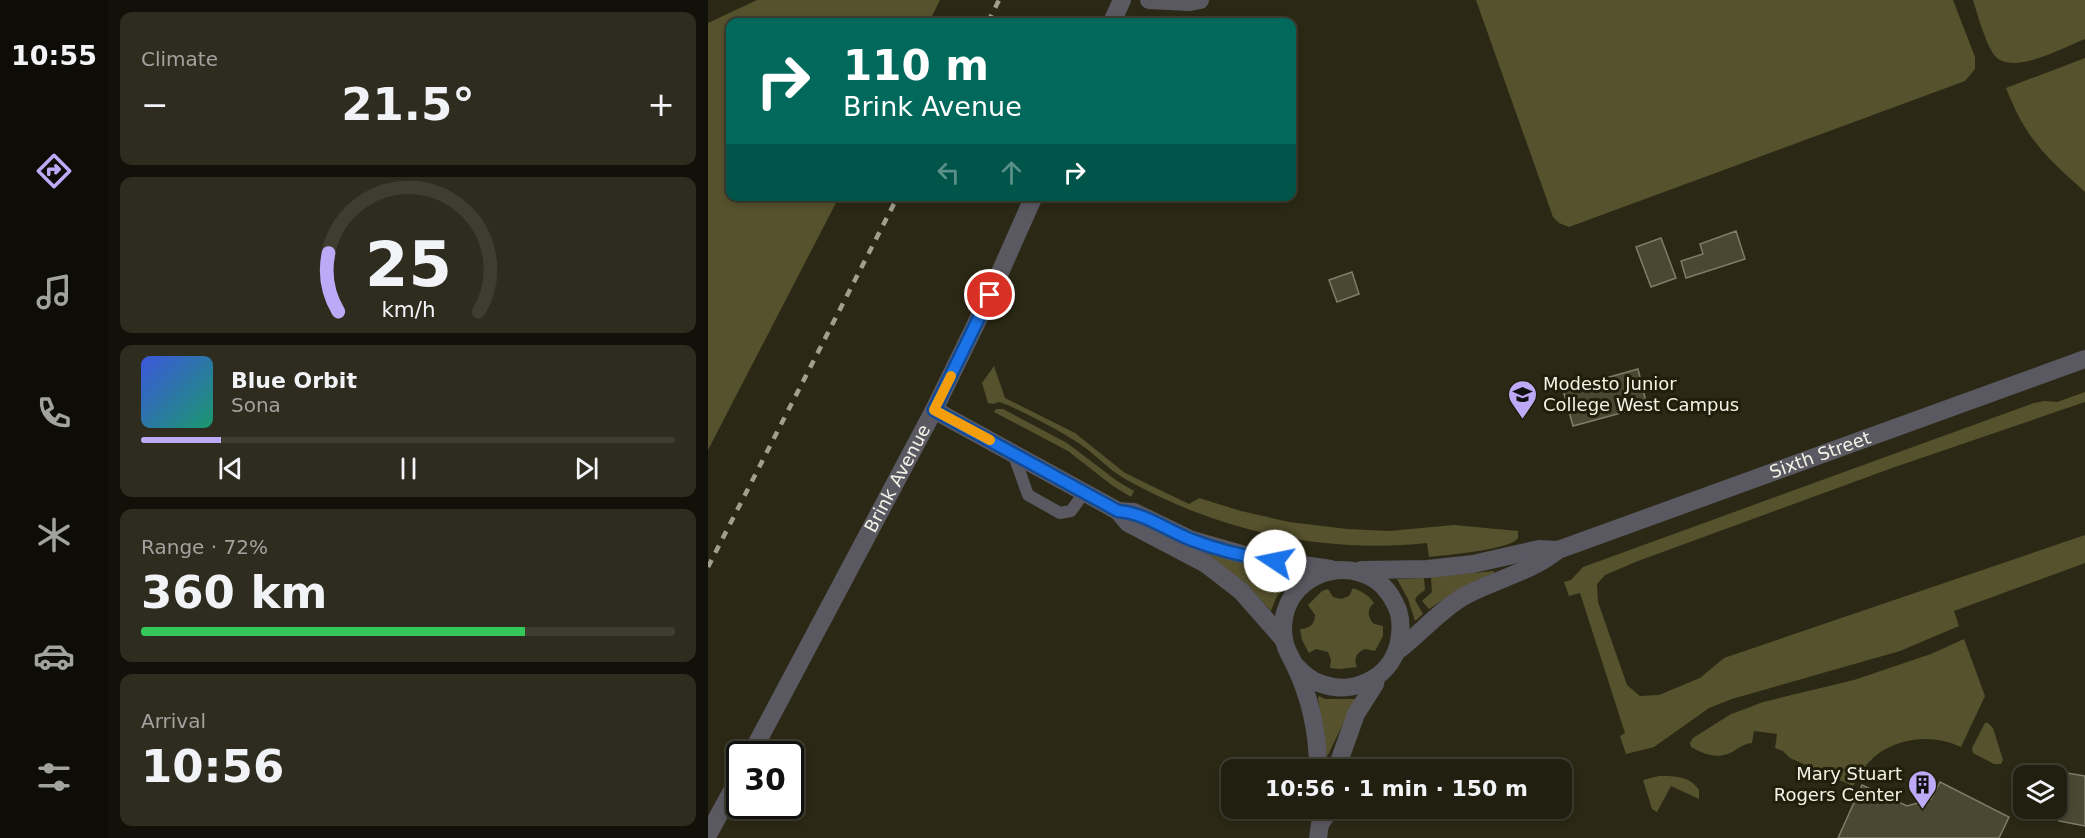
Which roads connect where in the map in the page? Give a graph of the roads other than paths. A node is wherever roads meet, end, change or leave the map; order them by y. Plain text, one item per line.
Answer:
1 (1122, 0) edge
2 (1149, 0) edge
3 (1200, 0) edge
4 (1114, 18) edge
5 (1032, 201) edge
6 (2085, 359) edge
7 (934, 410) junction
8 (1013, 453) junction
9 (1084, 493) junction
10 (1118, 511) junction
11 (1558, 550) junction
12 (1341, 569) junction
13 (1284, 640) junction
14 (1396, 652) junction
15 (1296, 666) junction
16 (1376, 678) junction
17 (758, 741) edge
18 (1317, 759) edge
19 (1340, 759) edge
20 (726, 802) edge
21 (708, 835) edge

1 - 4 street
2 - 3 street
5 - 7 street, Brink Avenue
6 - 11 street, Sixth Street
7 - 8 street
7 - 17 street, Brink Avenue
8 - 9 street
8 - 9 lane
9 - 10 street
10 - 12 street
10 - 13 street
11 - 12 street, Sixth Street
11 - 14 street, Sixth Street
12 - 13 street
12 - 14 street
13 - 15 street
14 - 16 street
15 - 16 street
15 - 18 street
16 - 19 street
20 - 21 street

